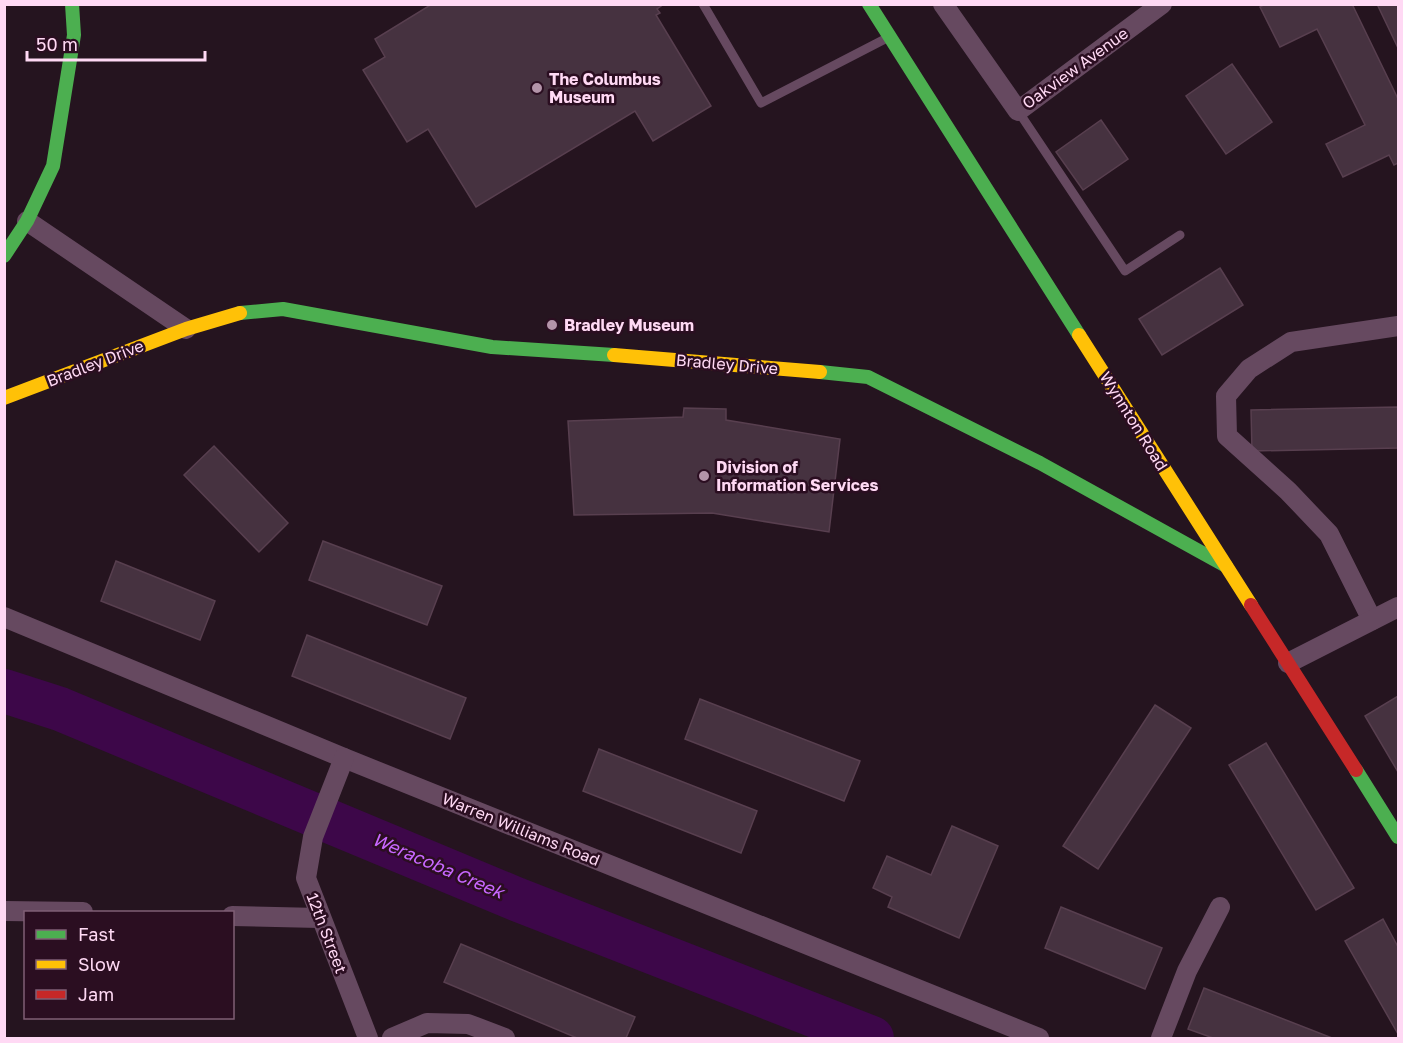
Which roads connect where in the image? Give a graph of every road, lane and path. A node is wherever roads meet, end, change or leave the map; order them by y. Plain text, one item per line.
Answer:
1 (72, 4) edge
2 (703, 4) edge
3 (869, 4) edge
4 (943, 4) edge
5 (1162, 4) edge
6 (890, 37) junction
7 (1018, 111) junction
8 (27, 221) junction
9 (1180, 235) dead end
10 (4, 256) edge
11 (1398, 326) edge
12 (186, 328) junction
13 (4, 398) edge
14 (1226, 566) junction
15 (1398, 607) edge
16 (4, 617) edge
17 (1372, 620) junction
18 (1288, 663) junction
19 (344, 758) junction
20 (1398, 837) edge
21 (1220, 907) dead end
22 (4, 911) edge
23 (24, 911) edge
24 (234, 916) edge
25 (319, 918) junction
26 (368, 1038) edge
27 (392, 1038) edge
28 (505, 1038) edge
29 (1039, 1038) edge
30 (1161, 1038) edge

1 - 8 street
2 - 6 lane
3 - 6 street, Wynnton Road
4 - 7 street
5 - 7 street, Oakview Avenue
6 - 14 street, Wynnton Road
7 - 9 lane
8 - 10 street
8 - 12 street
11 - 17 street
12 - 13 street, Bradley Drive
12 - 14 street, Bradley Drive
14 - 18 street, Wynnton Road
15 - 17 street
16 - 19 street, Warren Williams Road
17 - 18 street
18 - 20 street, Wynnton Road
19 - 25 street, 12th Street
19 - 29 street, Warren Williams Road
21 - 30 street
22 - 23 street
24 - 25 street
25 - 26 street, 12th Street
27 - 28 street

